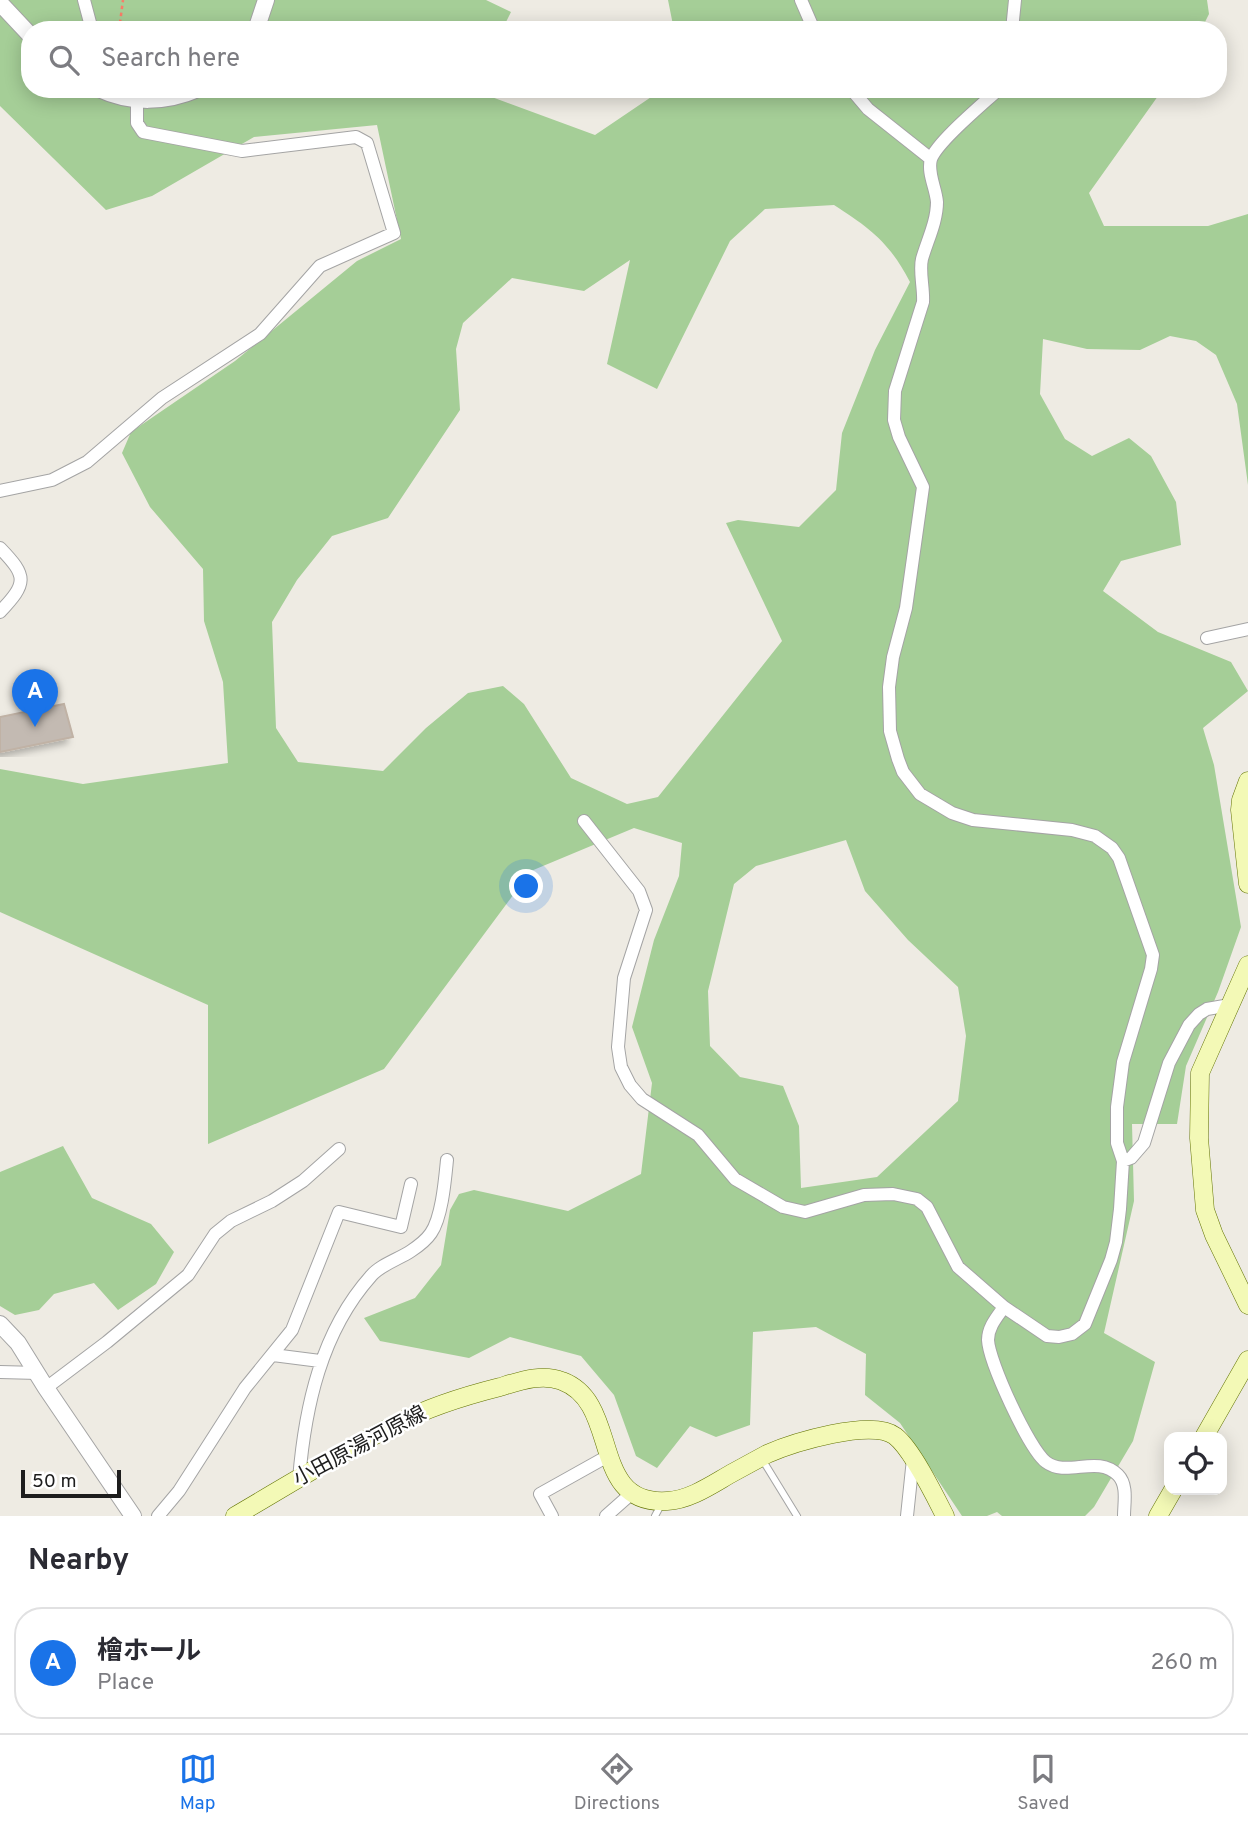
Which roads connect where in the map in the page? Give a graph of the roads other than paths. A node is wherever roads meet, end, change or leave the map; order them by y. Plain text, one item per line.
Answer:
1 (84, 0) edge
2 (266, 0) edge
3 (801, 0) edge
4 (1015, 0) edge
5 (0, 3) edge
6 (90, 21) edge
7 (259, 21) edge
8 (810, 21) edge
9 (1013, 21) edge
10 (21, 25) edge
11 (142, 98) edge
12 (859, 98) edge
13 (990, 98) edge
14 (931, 159) junction
15 (0, 491) edge
16 (0, 548) edge
17 (0, 612) edge
18 (1248, 629) edge
19 (1208, 638) dead end
20 (1248, 781) edge
21 (584, 821) dead end
22 (1248, 884) edge
23 (1248, 965) edge
24 (1230, 1005) junction
25 (339, 1149) dead end
26 (447, 1160) dead end
27 (1123, 1161) junction
28 (411, 1184) dead end
29 (1248, 1305) edge
30 (1004, 1307) junction
31 (0, 1324) edge
32 (273, 1355) junction
33 (1248, 1360) edge
34 (320, 1361) junction
35 (0, 1372) edge
36 (42, 1380) junction
37 (1207, 1432) edge
38 (608, 1456) junction
39 (761, 1458) junction
40 (913, 1459) junction
41 (299, 1479) junction
42 (632, 1493) junction
43 (1170, 1495) edge
44 (659, 1509) edge
45 (133, 1516) edge
46 (158, 1516) edge
47 (235, 1516) edge
48 (552, 1516) edge
49 (607, 1516) edge
50 (797, 1516) edge
51 (907, 1516) edge
52 (946, 1516) edge
53 (1124, 1516) edge
54 (1158, 1516) edge

1 - 6 street
2 - 7 street
3 - 8 street
4 - 9 street
5 - 10 street
11 - 15 street
12 - 14 street
13 - 14 street
14 - 27 street
16 - 17 street
18 - 19 street
20 - 22 main road
21 - 30 street
23 - 24 main road
24 - 27 street
24 - 29 main road
25 - 36 street
26 - 34 street
27 - 30 street
28 - 32 street
30 - 53 street
31 - 36 street
32 - 34 street
32 - 46 street
33 - 37 main road
34 - 41 street
35 - 36 street
36 - 45 street
38 - 41 main road, 小田原湯河原線
38 - 42 main road, 小田原湯河原線
38 - 48 street
39 - 40 main road
39 - 44 main road
39 - 50 lane
40 - 51 street
40 - 52 main road
41 - 47 main road, 小田原湯河原線
42 - 44 main road
42 - 49 street
43 - 54 main road

